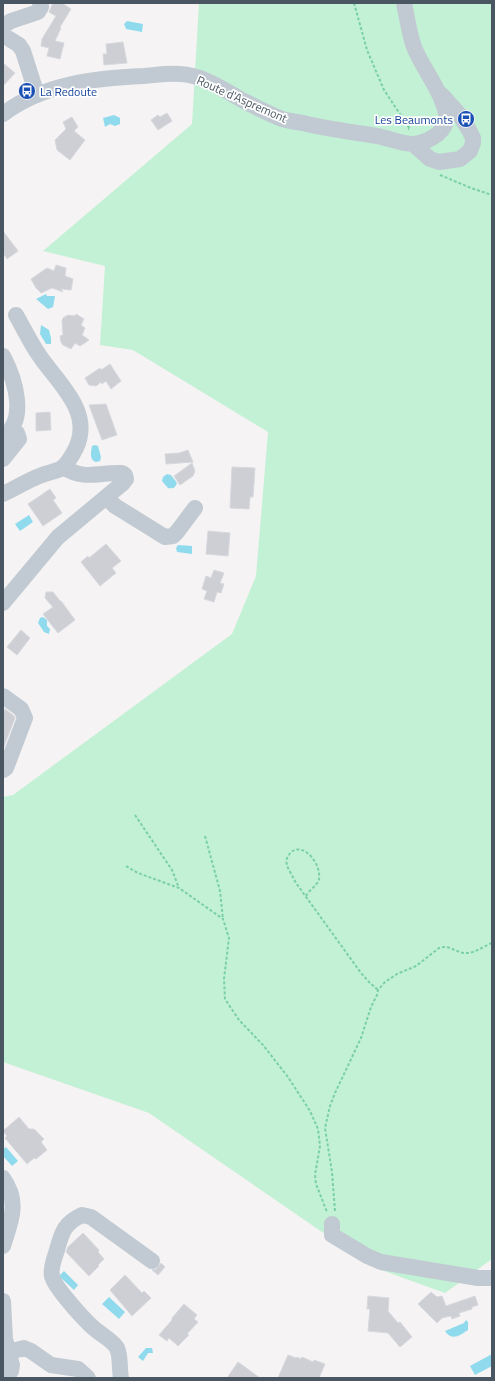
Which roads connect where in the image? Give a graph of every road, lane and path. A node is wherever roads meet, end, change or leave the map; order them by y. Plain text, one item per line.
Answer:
1 (40, 3) edge
2 (354, 3) edge
3 (404, 3) edge
4 (3, 26) edge
5 (3, 35) edge
6 (437, 90) junction
7 (37, 95) junction
8 (3, 114) edge
9 (444, 125) junction
10 (404, 130) dead end
11 (432, 138) junction
12 (473, 138) junction
13 (413, 144) junction
14 (450, 160) junction
15 (16, 314) dead end
16 (3, 356) edge
17 (8, 433) edge
18 (3, 459) edge
19 (63, 467) junction
20 (3, 494) edge
21 (106, 497) junction
22 (195, 508) dead end
23 (3, 603) edge
24 (3, 696) edge
25 (3, 770) edge
26 (135, 815) dead end
27 (204, 836) dead end
28 (126, 866) dead end
29 (179, 888) junction
30 (306, 896) junction
31 (223, 918) junction
32 (492, 943) edge
33 (378, 990) junction
34 (3, 1178) edge
35 (334, 1220) junction
36 (3, 1246) edge
37 (152, 1261) dead end
38 (492, 1278) edge
39 (3, 1301) edge
40 (9, 1352) junction
41 (4, 1378) edge
42 (88, 1378) edge
43 (121, 1378) edge

1 - 4 street
2 - 10 path
3 - 6 street
5 - 7 street
6 - 9 street
6 - 12 street
7 - 8 street, Route d'Aspremont
7 - 13 street, Route d'Aspremont
9 - 11 street, Route d'Aspremont
9 - 12 street
11 - 13 street, Route d'Aspremont
11 - 14 street
12 - 14 street
13 - 14 street
15 - 19 street
16 - 17 street
17 - 18 street
19 - 20 street
19 - 21 street
21 - 22 street
21 - 23 street
24 - 25 street
26 - 29 path
27 - 31 path
28 - 29 path
29 - 31 path
30 - 30 path
30 - 33 path
31 - 35 path
32 - 33 path
33 - 35 path
34 - 36 street
35 - 38 street
37 - 43 street
39 - 40 street
40 - 41 street
40 - 42 street

